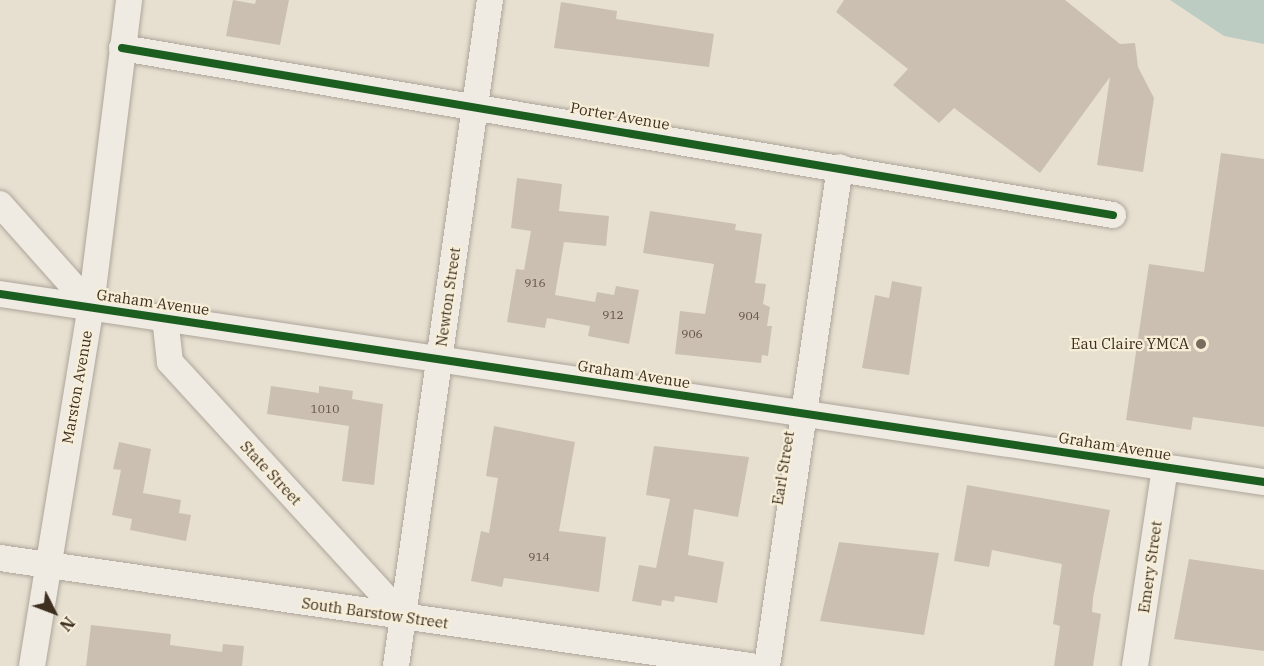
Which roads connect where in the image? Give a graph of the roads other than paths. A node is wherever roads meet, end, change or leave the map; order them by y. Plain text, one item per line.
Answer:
1 (129, 0) edge
2 (490, 0) edge
3 (122, 48) junction
4 (475, 105) junction
5 (840, 167) junction
6 (0, 204) edge
7 (1113, 214) dead end
8 (0, 294) edge
9 (91, 306) junction
10 (165, 317) junction
11 (439, 358) junction
12 (805, 413) junction
13 (1165, 467) junction
14 (1264, 482) edge
15 (0, 558) edge
16 (47, 565) junction
17 (403, 616) junction
18 (32, 666) edge
19 (396, 666) edge
20 (750, 666) edge
21 (767, 666) edge
22 (1136, 666) edge

1 - 3 street, Marston Avenue
2 - 4 street, Newton Street
3 - 4 street, Porter Avenue
3 - 9 street, Marston Avenue
4 - 5 street, Porter Avenue
4 - 11 street, Newton Street
5 - 7 street, Porter Avenue
5 - 12 street, Earl Street
6 - 9 street
8 - 9 street, Graham Avenue
9 - 10 street, Graham Avenue
9 - 16 street, Marston Avenue
10 - 11 street, Graham Avenue
10 - 17 street, State Street
11 - 12 street, Graham Avenue
11 - 17 street, Newton Street
12 - 13 street, Graham Avenue
12 - 21 street, Earl Street
13 - 14 street, Graham Avenue
13 - 22 street, Emery Street
15 - 16 street, South Barstow Street
16 - 17 street, South Barstow Street
16 - 18 street, Marston Avenue
17 - 19 street, Newton Street
17 - 20 street, South Barstow Street

